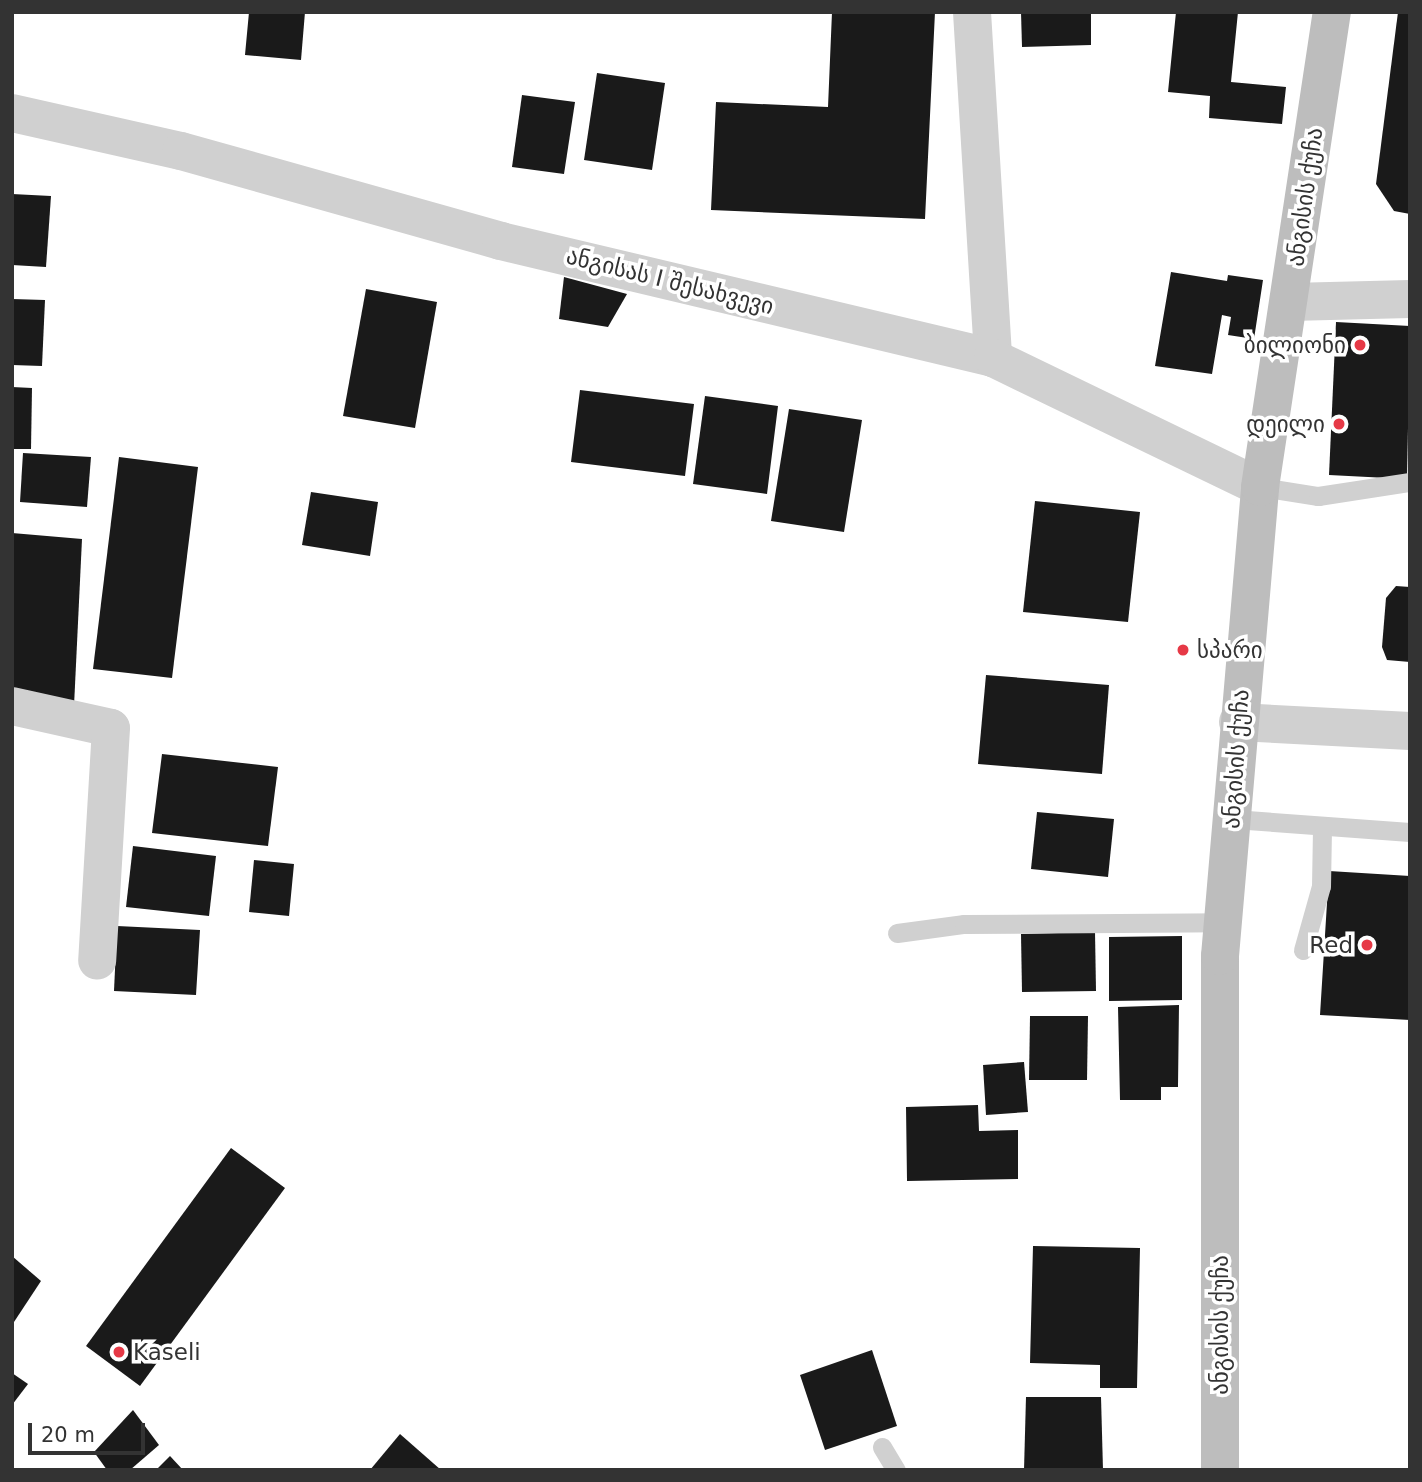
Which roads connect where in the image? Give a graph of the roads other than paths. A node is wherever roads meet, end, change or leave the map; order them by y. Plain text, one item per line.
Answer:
1 (972, 12) edge
2 (1332, 12) edge
3 (12, 113) edge
4 (1410, 299) edge
5 (1290, 302) junction
6 (993, 358) junction
7 (1410, 482) edge
8 (1260, 487) junction
9 (12, 706) edge
10 (1238, 722) junction
11 (1410, 731) edge
12 (1233, 819) junction
13 (1322, 826) junction
14 (1410, 832) edge
15 (1223, 922) junction
16 (897, 933) dead end
17 (1303, 950) dead end
18 (97, 961) dead end
19 (882, 1447) dead end
20 (1225, 1467) edge
21 (896, 1470) edge

1 - 6 street
2 - 5 street, ანგისის ქუჩა
3 - 6 street, ანგისას I შესახვევი
4 - 5 street
5 - 8 street, ანგისის ქუჩა
6 - 8 street, ანგისას I შესახვევი
7 - 8 lane
8 - 10 street, ანგისის ქუჩა
9 - 18 street
10 - 11 street
10 - 12 street, ანგისის ქუჩა
12 - 13 lane
12 - 15 street, ანგისის ქუჩა
13 - 14 lane
13 - 17 lane
15 - 16 lane
15 - 20 street, ანგისის ქუჩა
19 - 21 lane

